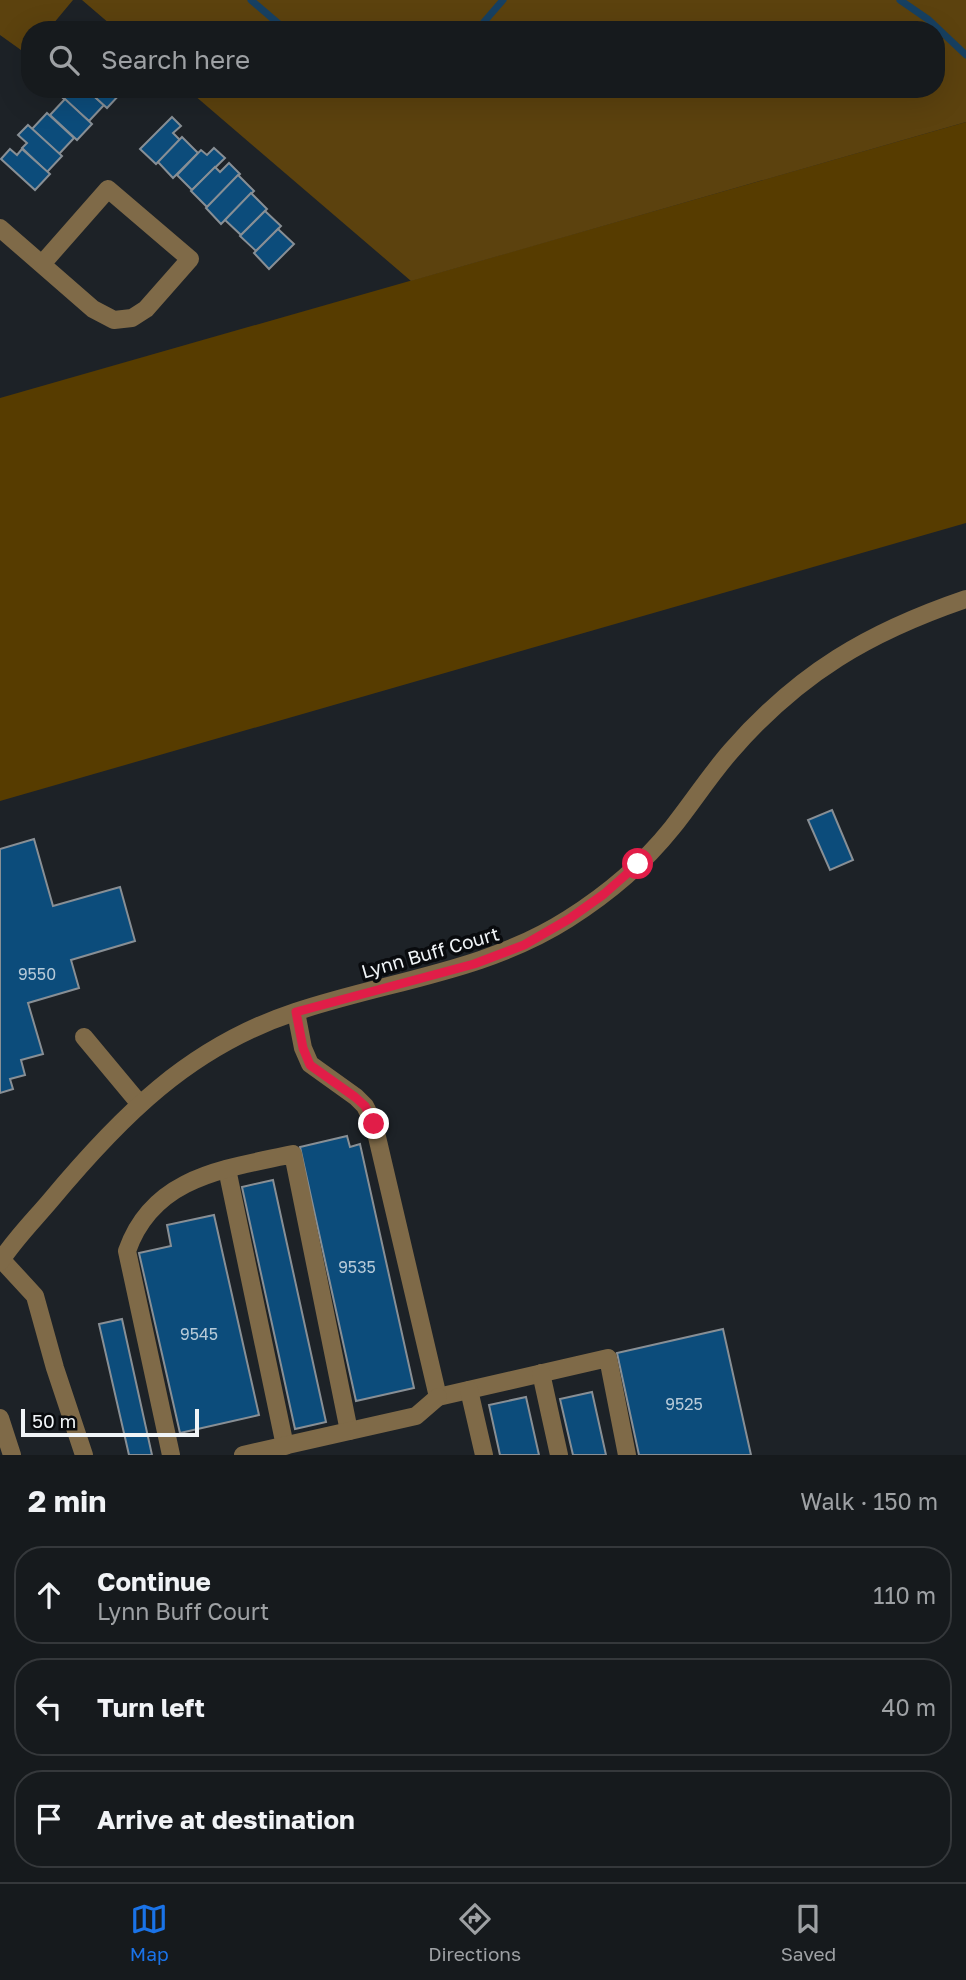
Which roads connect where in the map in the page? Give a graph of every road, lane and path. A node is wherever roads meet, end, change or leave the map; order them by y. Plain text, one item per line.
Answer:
1 (0, 228) edge
2 (41, 264) junction
3 (966, 599) edge
4 (296, 1012) junction
5 (84, 1037) dead end
6 (139, 1103) junction
7 (227, 1169) junction
8 (0, 1260) edge
9 (541, 1373) junction
10 (469, 1390) junction
11 (438, 1397) junction
12 (0, 1418) edge
13 (349, 1431) junction
14 (285, 1446) junction
15 (12, 1455) edge
16 (84, 1455) edge
17 (171, 1455) edge
18 (243, 1455) edge
19 (484, 1455) edge
20 (559, 1455) edge
21 (627, 1455) edge

1 - 2 street
2 - 2 street
3 - 4 street, Lynn Buff Court
4 - 6 street, Lynn Buff Court
4 - 11 street
5 - 6 street
6 - 8 street, Lynn Buff Court
7 - 13 street
7 - 14 street
7 - 17 street
8 - 16 street
9 - 10 street
9 - 20 street
9 - 21 street
10 - 11 street
10 - 19 street
11 - 13 street
12 - 15 street
13 - 14 street
14 - 18 street

